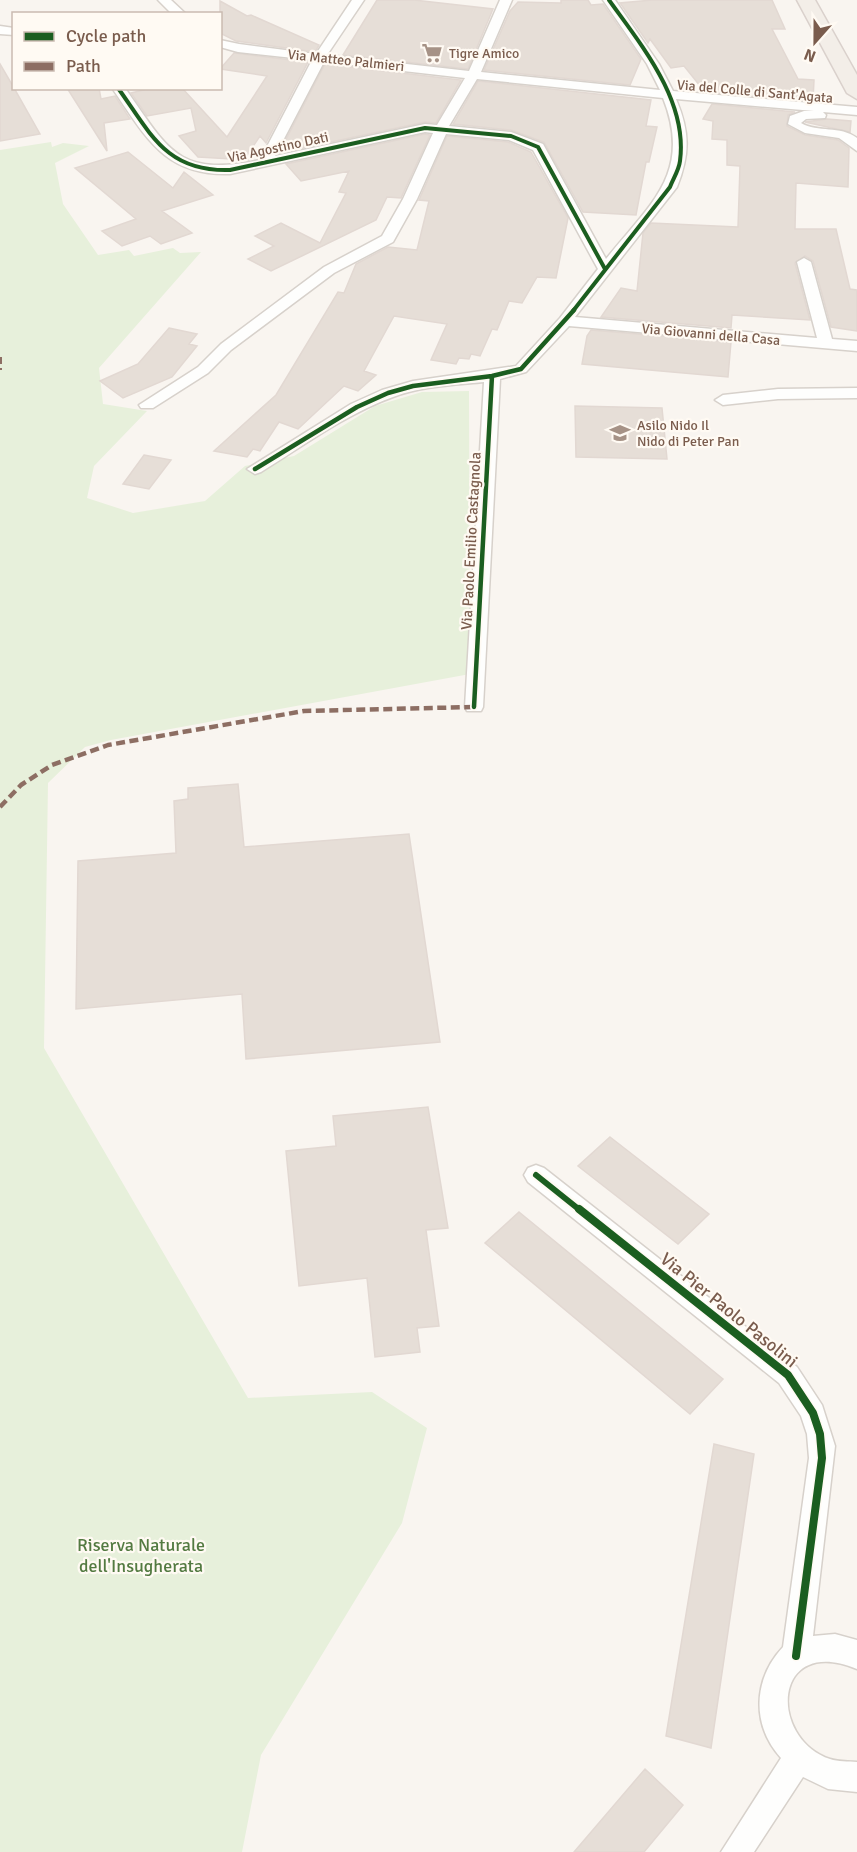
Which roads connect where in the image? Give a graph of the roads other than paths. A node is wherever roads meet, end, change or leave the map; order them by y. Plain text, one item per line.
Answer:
1 (182, 0) edge
2 (358, 0) edge
3 (506, 0) edge
4 (609, 0) edge
5 (806, 0) edge
6 (166, 2) edge
7 (178, 12) edge
8 (222, 44) edge
9 (320, 57) junction
10 (473, 75) junction
11 (120, 90) edge
12 (857, 93) edge
13 (669, 96) junction
14 (857, 111) edge
15 (857, 118) edge
16 (442, 128) junction
17 (857, 147) edge
18 (265, 163) junction
19 (804, 262) dead end
20 (605, 269) junction
21 (565, 321) junction
22 (826, 344) junction
23 (857, 346) edge
24 (492, 376) junction
25 (857, 393) edge
26 (723, 400) dead end
27 (147, 405) dead end
28 (255, 469) dead end
29 (474, 707) dead end
30 (536, 1175) dead end
31 (857, 1655) edge
32 (796, 1656) junction
33 (798, 1758) junction
34 (857, 1777) edge
35 (736, 1852) edge

1 - 6 street
2 - 9 street
3 - 10 street
4 - 13 street
5 - 12 main road
6 - 7 street
8 - 9 street, Via Matteo Palmieri
9 - 10 street, Via Matteo Palmieri
9 - 18 street
10 - 13 street, Via del Colle di Sant'Agata
10 - 16 street
11 - 18 street, Via Agostino Dati
13 - 14 street, Via del Colle di Sant'Agata
13 - 20 street
15 - 17 street
16 - 18 street, Via Agostino Dati
16 - 20 street, Via Agostino Dati
16 - 27 street
19 - 22 street
20 - 21 street
21 - 22 street, Via Giovanni della Casa
21 - 24 street
22 - 23 street, Via Giovanni della Casa
24 - 28 street
24 - 29 street, Via Paolo Emilio Castagnola
25 - 26 street
30 - 32 street, Via Pier Paolo Pasolini
31 - 32 street
32 - 33 street
33 - 34 street
33 - 35 street

